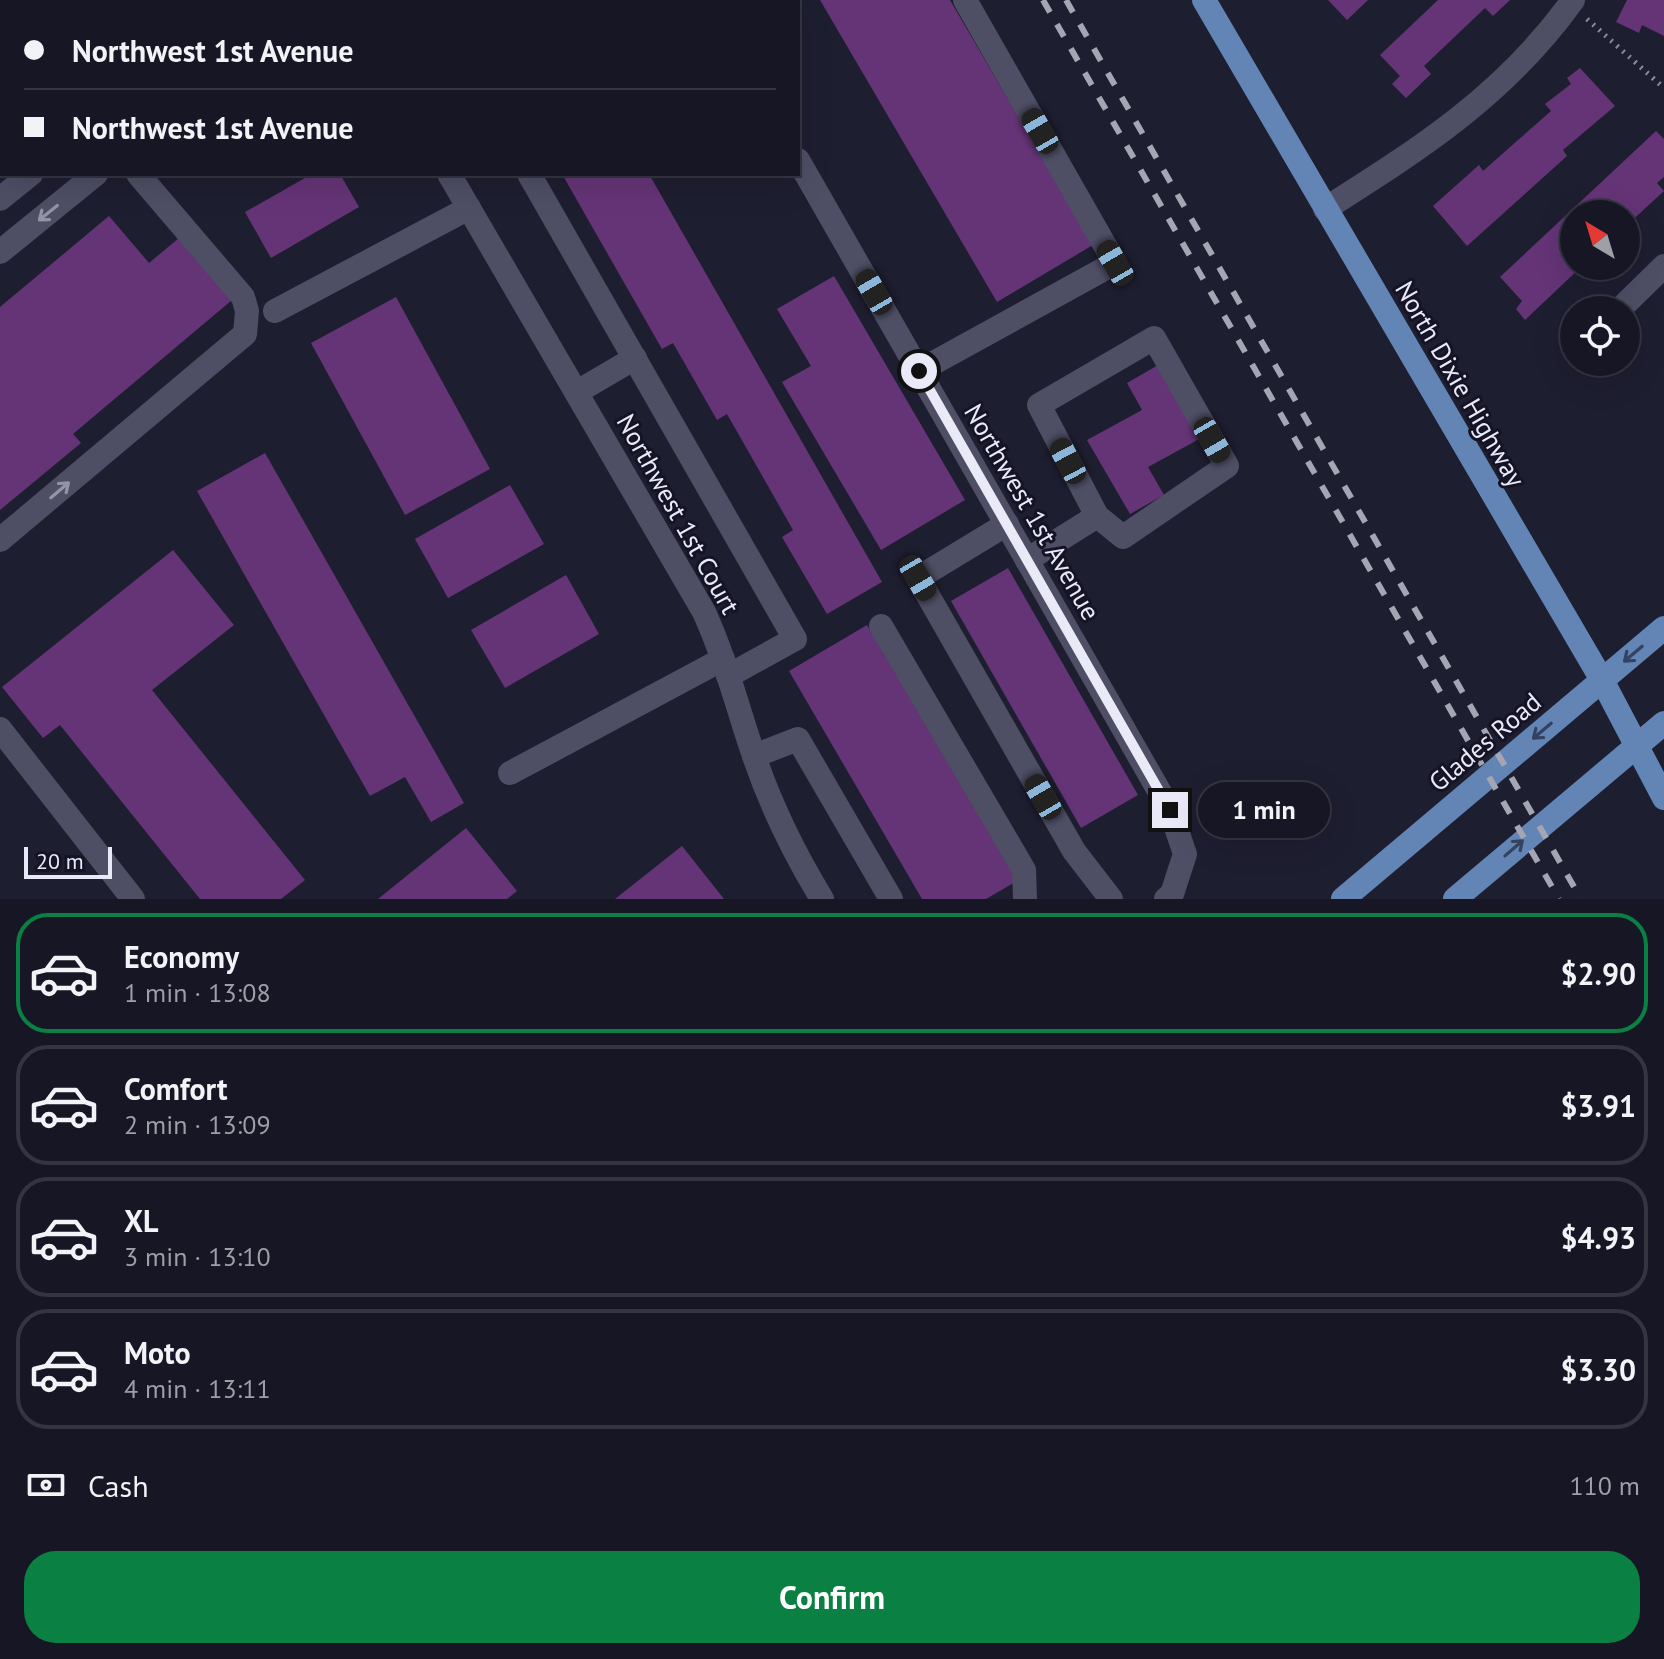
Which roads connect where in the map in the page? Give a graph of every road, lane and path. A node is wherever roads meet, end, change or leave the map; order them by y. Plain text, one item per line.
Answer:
1 (965, 0) edge
2 (1204, 0) edge
3 (1571, 2) edge
4 (1664, 88) edge
5 (800, 163) edge
6 (29, 176) edge
7 (94, 176) edge
8 (140, 176) edge
9 (450, 176) edge
10 (530, 176) edge
11 (0, 199) edge
12 (469, 208) junction
13 (1325, 209) junction
14 (0, 252) edge
15 (1664, 266) edge
16 (1633, 296) edge
17 (275, 311) dead end
18 (635, 358) junction
19 (919, 371) junction
20 (577, 392) junction
21 (1097, 516) junction
22 (1007, 524) junction
23 (0, 540) edge
24 (1027, 560) junction
25 (881, 626) dead end
26 (1664, 628) edge
27 (726, 668) junction
28 (1602, 680) junction
29 (1664, 723) edge
30 (0, 729) edge
31 (1636, 747) junction
32 (754, 756) junction
33 (510, 773) dead end
34 (1664, 798) edge
35 (133, 899) edge
36 (822, 899) edge
37 (891, 899) edge
38 (1025, 899) edge
39 (1111, 899) edge
40 (1166, 899) edge
41 (1343, 899) edge
42 (1455, 899) edge

1 - 19 street
2 - 13 main road, North Dixie Highway
3 - 4 path
3 - 13 street
5 - 19 street, Northwest 1st Avenue
6 - 11 street
7 -> 14 street
23 -> 8 street
9 - 12 street, Northwest 1st Court
10 - 18 street
12 - 17 street
12 - 20 street, Northwest 1st Court
13 - 28 main road, North Dixie Highway
15 - 16 street
18 - 20 street
18 - 27 street
19 - 22 street, Northwest 1st Avenue
20 - 27 street, Northwest 1st Court
21 - 21 street
21 - 24 street
22 - 24 street, Northwest 1st Avenue
22 - 39 street
24 - 40 street, Northwest 1st Avenue
25 - 38 street
26 -> 28 main road, Glades Road
27 - 32 street, Northwest 1st Court
27 - 33 street
28 - 31 main road, North Dixie Highway
28 -> 41 main road, Glades Road
29 - 31 main road
30 - 35 street
31 - 34 main road, North Dixie Highway
42 -> 31 main road
32 - 36 street, Northwest 1st Court
32 - 37 street

